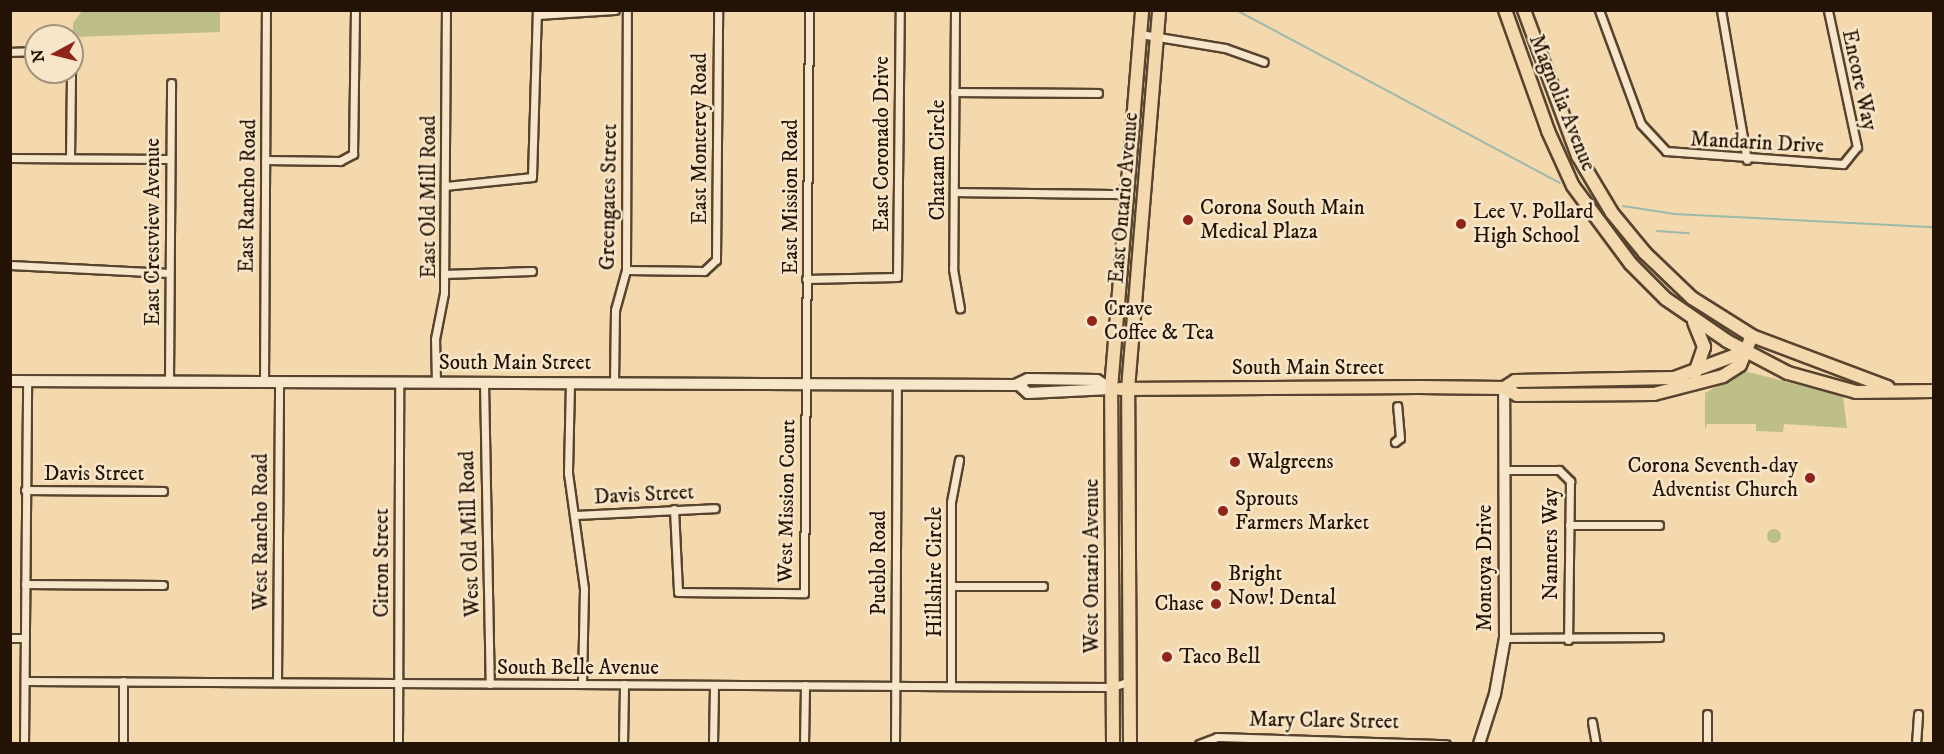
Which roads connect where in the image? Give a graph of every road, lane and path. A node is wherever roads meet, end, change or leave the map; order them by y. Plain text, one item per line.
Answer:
1 (266, 10) edge
2 (355, 10) edge
3 (446, 10) edge
4 (615, 10) edge
5 (627, 10) edge
6 (718, 10) edge
7 (808, 10) edge
8 (900, 10) edge
9 (955, 10) edge
10 (1142, 10) edge
11 (1159, 10) edge
12 (1505, 10) edge
13 (1524, 10) edge
14 (1599, 10) edge
15 (1721, 10) edge
16 (1828, 10) edge
17 (537, 13) edge
18 (1140, 34) junction
19 (1157, 36) junction
20 (1264, 62) dead end
21 (171, 83) dead end
22 (71, 84) edge
23 (954, 92) junction
24 (1098, 93) dead end
25 (1854, 157) joint
26 (10, 158) edge
27 (70, 158) junction
28 (170, 159) junction
29 (265, 160) junction
30 (1747, 160) junction
31 (445, 186) junction
32 (954, 192) junction
33 (1128, 194) junction
34 (10, 265) edge
35 (626, 270) junction
36 (532, 271) dead end
37 (169, 273) junction
38 (444, 274) junction
39 (806, 279) junction
40 (1136, 290) junction
41 (960, 308) dead end
42 (1690, 316) junction
43 (1752, 336) junction
44 (1744, 351) junction
45 (1695, 372) junction
46 (10, 381) edge
47 (27, 381) junction
48 (169, 381) junction
49 (264, 382) junction
50 (279, 382) junction
51 (399, 382) junction
52 (436, 382) junction
53 (484, 382) junction
54 (570, 383) junction
55 (614, 383) junction
56 (806, 383) junction
57 (897, 384) junction
58 (1111, 388) junction
59 (1504, 388) junction
60 (1128, 389) junction
61 (1892, 389) junction
62 (1934, 391) edge
63 (1397, 406) dead end
64 (1395, 442) dead end
65 (959, 460) dead end
66 (1504, 470) junction
67 (25, 490) junction
68 (163, 491) dead end
69 (715, 508) dead end
70 (674, 509) junction
71 (574, 515) junction
72 (1569, 525) junction
73 (1659, 525) dead end
74 (25, 584) junction
75 (163, 585) dead end
76 (951, 586) junction
77 (1043, 586) dead end
78 (1659, 637) dead end
79 (10, 638) edge
80 (25, 638) junction
81 (1504, 638) junction
82 (1568, 640) junction
83 (25, 681) junction
84 (123, 681) junction
85 (1130, 681) junction
86 (276, 682) junction
87 (398, 683) junction
88 (490, 684) junction
89 (582, 684) junction
90 (624, 684) junction
91 (714, 685) junction
92 (805, 685) junction
93 (895, 686) junction
94 (951, 686) junction
95 (1112, 687) junction
96 (1707, 714) dead end
97 (1918, 714) dead end
98 (1592, 722) dead end
99 (1394, 741) edge
100 (1200, 742) edge
101 (24, 744) edge
102 (123, 744) edge
103 (398, 744) edge
104 (623, 744) edge
105 (713, 744) edge
106 (804, 744) edge
107 (895, 744) edge
108 (1113, 744) edge
109 (1130, 744) edge
110 (1446, 744) edge
111 (1479, 744) edge
112 (1596, 744) edge
113 (1707, 744) edge
114 (1916, 744) edge

1 - 29 street, East Rancho Road
2 - 29 street
3 - 31 street, East Old Mill Road
4 - 17 street
5 - 35 street, Greengates Street
6 - 35 street, East Monterey Road
7 - 39 street, East Mission Road
8 - 39 street, East Coronado Drive
9 - 23 street, Chatam Circle
10 - 18 main road, East Ontario Avenue
11 - 19 main road, East Ontario Avenue
12 - 42 main road, Magnolia Avenue
13 - 43 main road, Magnolia Avenue
14 - 30 street, Mandarin Drive
15 - 30 street
16 - 25 street, Encore Way
17 - 31 street
18 - 19 street
18 - 33 main road, East Ontario Avenue
19 - 20 street
19 - 40 main road, East Ontario Avenue
21 - 28 street, East Crestview Avenue
22 - 27 street
23 - 24 street
23 - 32 street, Chatam Circle
25 - 30 street, Mandarin Drive
26 - 27 street
27 - 28 street
28 - 37 street, East Crestview Avenue
29 - 49 street, East Rancho Road
31 - 38 street, East Old Mill Road
32 - 33 street
32 - 41 street, Chatam Circle
33 - 40 main road
33 - 58 main road, East Ontario Avenue
34 - 37 street
35 - 55 street, Greengates Street
36 - 38 street
37 - 48 street, East Crestview Avenue
38 - 52 street, East Old Mill Road
39 - 56 street, East Mission Road
40 - 60 main road, East Ontario Avenue
42 - 44 main road, Magnolia Avenue
42 - 45 main road
43 - 44 main road, South Main Street
43 - 61 main road
44 - 45 main road, South Main Street
44 - 59 main road, South Main Street
44 - 61 main road
45 - 59 main road, South Main Street
46 - 47 main road, South Main Street
47 - 48 main road, South Main Street
47 - 67 street
48 - 49 main road, South Main Street
49 - 50 main road, South Main Street
50 - 51 main road, South Main Street
50 - 86 street, West Rancho Road
51 - 52 main road, South Main Street
51 - 87 street, Citron Street
52 - 53 main road, South Main Street
53 - 54 main road, South Main Street
53 - 88 street, West Old Mill Road
54 - 55 main road, South Main Street
54 - 71 street
55 - 56 main road, South Main Street
56 - 57 main road, South Main Street
56 - 70 street, West Mission Court
57 - 58 main road, South Main Street
57 - 93 street, Pueblo Road
58 - 60 main road, South Main Street
58 - 95 main road, West Ontario Avenue
59 - 60 main road, South Main Street
59 - 66 main road, Montoya Drive
60 - 85 main road, West Ontario Avenue
61 - 62 main road
63 - 64 street
65 - 76 street, Hillshire Circle
66 - 72 street, Nanners Way
66 - 81 main road, Montoya Drive
67 - 68 street, Davis Street
67 - 74 street
69 - 70 street, Davis Street
70 - 71 street, Davis Street
71 - 89 street
72 - 73 street
72 - 82 street, Nanners Way
74 - 75 street
74 - 80 street
76 - 77 street
76 - 94 street, Hillshire Circle
78 - 82 street
79 - 80 street
80 - 83 street
81 - 82 street
81 - 111 main road, Montoya Drive
83 - 84 street, South Belle Avenue
83 - 101 street
84 - 86 street, South Belle Avenue
84 - 102 street
85 - 95 street, South Belle Avenue
85 - 109 main road, West Ontario Avenue
86 - 87 street, South Belle Avenue
87 - 88 street, South Belle Avenue
87 - 103 street, Citron Street
88 - 89 street, South Belle Avenue
89 - 90 street, South Belle Avenue
90 - 91 street, South Belle Avenue
90 - 104 street
91 - 92 street, South Belle Avenue
91 - 105 street
92 - 93 street, South Belle Avenue
92 - 106 street
93 - 94 street, South Belle Avenue
93 - 107 street, Pueblo Road
94 - 95 street, South Belle Avenue
95 - 108 main road, West Ontario Avenue
96 - 113 street
97 - 114 street
98 - 112 street
99 - 100 street, Mary Clare Street
99 - 110 street, Mary Clare Street

